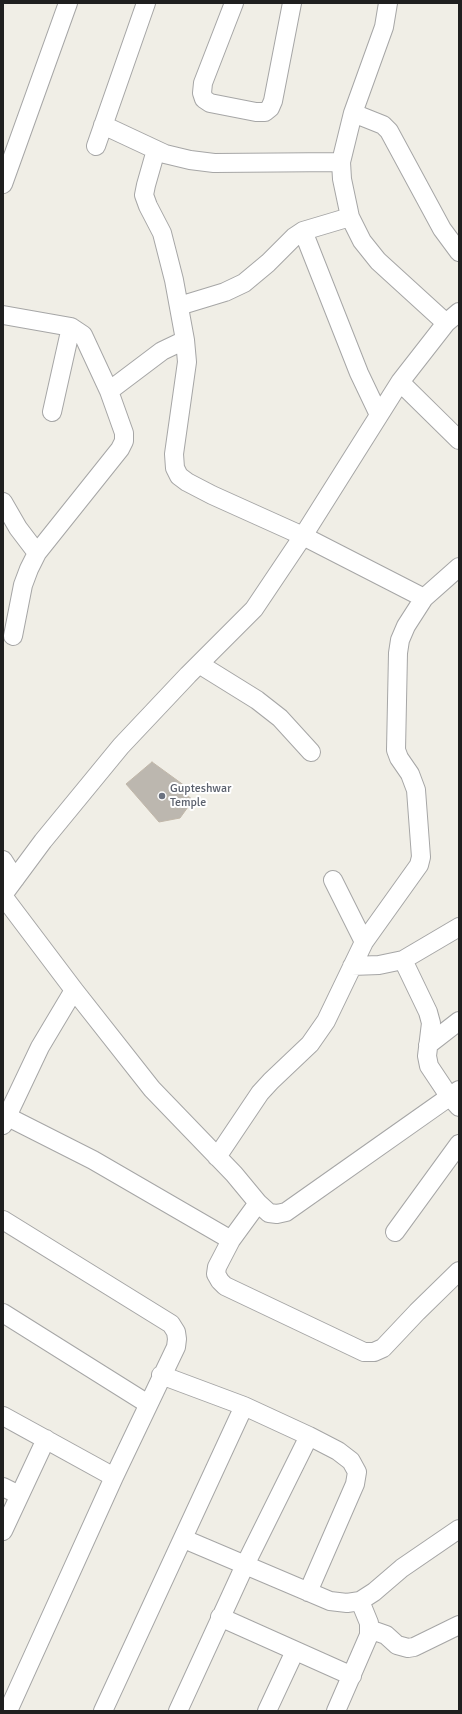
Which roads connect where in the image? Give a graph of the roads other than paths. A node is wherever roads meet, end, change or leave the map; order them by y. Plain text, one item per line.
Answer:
1 (68, 3) edge
2 (146, 3) edge
3 (234, 3) edge
4 (292, 3) edge
5 (388, 3) edge
6 (353, 113) junction
7 (103, 124) junction
8 (96, 146) dead end
9 (156, 150) junction
10 (341, 162) junction
11 (3, 184) edge
12 (350, 217) junction
13 (303, 231) junction
14 (459, 252) edge
15 (179, 306) junction
16 (3, 315) edge
17 (453, 317) edge
18 (70, 327) junction
19 (185, 340) junction
20 (400, 382) junction
21 (109, 391) junction
22 (52, 412) dead end
23 (379, 415) junction
24 (459, 440) edge
25 (3, 502) edge
26 (303, 536) junction
27 (37, 553) junction
28 (458, 572) edge
29 (424, 598) junction
30 (13, 636) dead end
31 (198, 664) junction
32 (312, 752) dead end
33 (3, 860) edge
34 (15, 879) junction
35 (334, 880) dead end
36 (3, 896) edge
37 (459, 927) edge
38 (364, 942) junction
39 (403, 960) junction
40 (352, 966) junction
41 (74, 990) junction
42 (459, 1021) edge
43 (428, 1045) junction
44 (456, 1098) edge
45 (5, 1121) edge
46 (459, 1144) edge
47 (217, 1157) junction
48 (258, 1203) junction
49 (3, 1220) edge
50 (395, 1232) dead end
51 (231, 1240) junction
52 (459, 1271) edge
53 (3, 1313) edge
54 (162, 1375) junction
55 (148, 1404) junction
56 (244, 1406) junction
57 (3, 1416) edge
58 (309, 1436) junction
59 (46, 1439) junction
60 (114, 1477) junction
61 (3, 1487) edge
62 (19, 1495) junction
63 (459, 1529) edge
64 (3, 1531) edge
65 (184, 1539) junction
66 (244, 1565) junction
67 (308, 1592) junction
68 (360, 1600) junction
69 (220, 1618) junction
70 (459, 1625) edge
71 (369, 1629) junction
72 (295, 1651) junction
73 (352, 1676) junction
74 (8, 1711) edge
75 (103, 1711) edge
76 (178, 1711) edge
77 (267, 1711) edge
78 (336, 1711) edge

1 - 11 street
2 - 7 street
3 - 4 street
5 - 6 street
6 - 10 street
6 - 14 street
7 - 8 street
7 - 9 street
9 - 10 street
9 - 15 street
10 - 12 street
12 - 13 street
12 - 17 street
13 - 15 street
13 - 23 street
15 - 19 street
16 - 18 street
17 - 20 street
18 - 21 street
18 - 22 street
19 - 21 street
19 - 26 street
20 - 23 street
20 - 24 street
21 - 27 street
23 - 26 street
25 - 27 street
26 - 29 street
26 - 31 street
27 - 30 street
28 - 29 street
29 - 38 street
31 - 32 street
31 - 34 street
33 - 34 street
34 - 36 street
35 - 38 street
36 - 41 street
37 - 39 street
38 - 40 street
39 - 40 street
39 - 43 street
40 - 47 street
41 - 45 street
41 - 47 street
42 - 43 street
43 - 44 street
44 - 48 street
45 - 51 street
46 - 50 street
47 - 48 street
48 - 51 street
49 - 54 street
51 - 52 street
53 - 55 street
54 - 55 street
54 - 56 street
55 - 60 street
56 - 58 street
56 - 65 street
57 - 59 street
58 - 66 street
58 - 67 street
59 - 60 street
59 - 62 street
60 - 74 street
61 - 62 street
62 - 64 street
63 - 68 street
65 - 66 street
65 - 75 street
66 - 67 street
66 - 69 street
67 - 68 street
68 - 71 street
69 - 72 street
69 - 76 street
70 - 71 street
71 - 73 street
72 - 73 street
72 - 77 street
73 - 78 street

